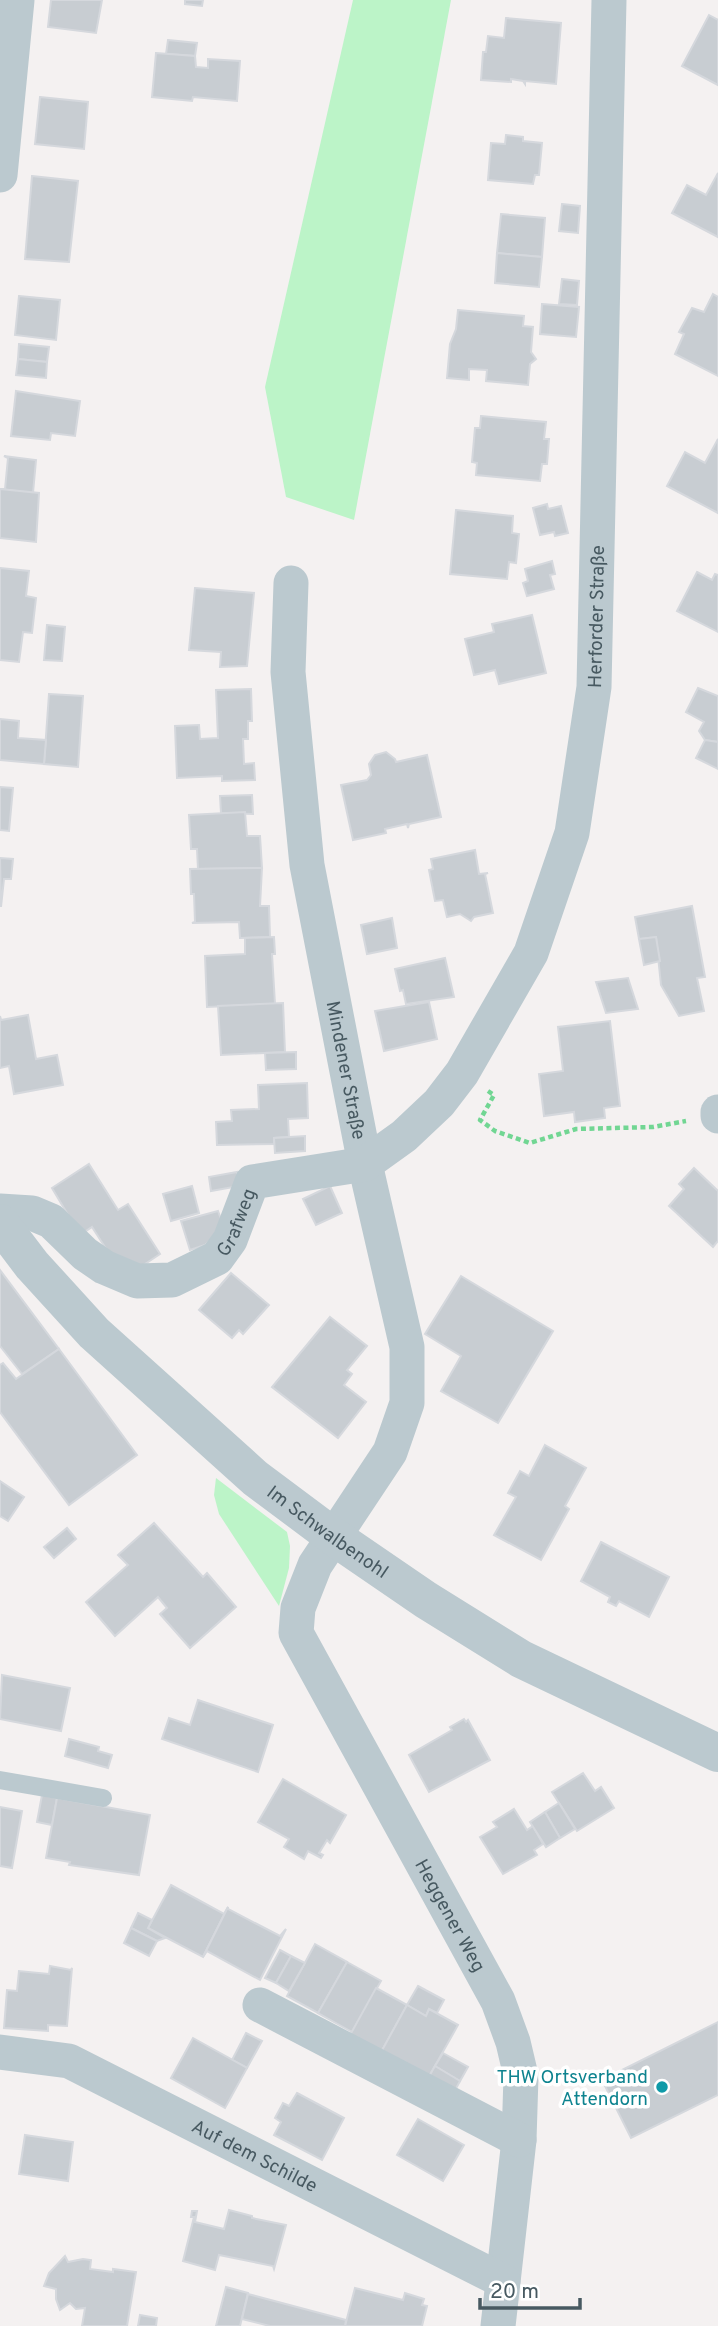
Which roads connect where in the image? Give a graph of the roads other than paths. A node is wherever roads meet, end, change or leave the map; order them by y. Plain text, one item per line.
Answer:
1 (18, 0) edge
2 (609, 0) edge
3 (0, 175) edge
4 (291, 583) dead end
5 (365, 1164) junction
6 (0, 1211) edge
7 (0, 1223) edge
8 (334, 1537) junction
9 (718, 1753) edge
10 (0, 1780) edge
11 (103, 1798) dead end
12 (260, 2005) dead end
13 (0, 2052) edge
14 (519, 2140) junction
15 (503, 2281) junction
16 (498, 2326) edge

1 - 3 street
2 - 5 street, Herforder Straße
4 - 5 street, Mindener Straße
5 - 6 street, Grafweg
5 - 8 street, Mindener Straße
7 - 8 street, Im Schwalbenohl
8 - 9 street, Im Schwalbenohl
8 - 14 street, Heggener Weg
10 - 11 lane
12 - 14 street
13 - 15 street, Auf dem Schilde
14 - 15 street, Heggener Weg
15 - 16 street, Heggener Weg

